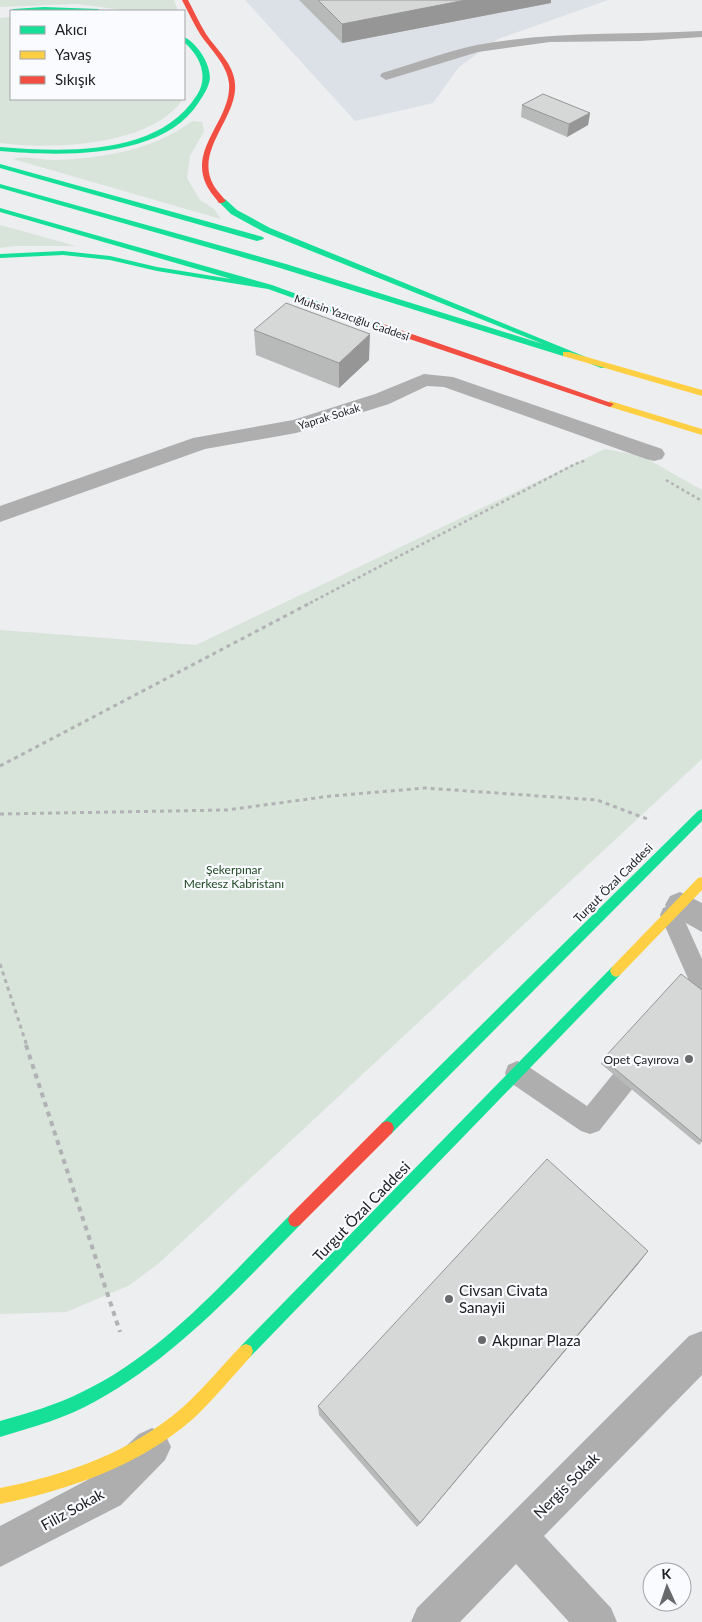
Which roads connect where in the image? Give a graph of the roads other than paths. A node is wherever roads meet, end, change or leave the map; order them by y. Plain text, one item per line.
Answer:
1 (185, 0) edge
2 (28, 10) edge
3 (71, 10) edge
4 (702, 34) edge
5 (185, 40) edge
6 (386, 76) dead end
7 (0, 149) edge
8 (0, 166) edge
9 (0, 186) edge
10 (0, 210) edge
11 (0, 256) edge
12 (343, 262) junction
13 (269, 288) junction
14 (604, 366) junction
15 (702, 393) edge
16 (702, 432) edge
17 (654, 454) dead end
18 (0, 514) edge
19 (702, 814) edge
20 (702, 882) edge
21 (684, 913) edge
22 (698, 990) edge
23 (652, 1046) edge
24 (516, 1073) junction
25 (702, 1349) edge
26 (180, 1419) junction
27 (0, 1429) edge
28 (0, 1496) edge
29 (516, 1534) junction
30 (0, 1547) edge
31 (432, 1622) edge
32 (596, 1622) edge

1 - 12 main road
2 - 3 main road
4 - 6 lane
5 - 7 main road
8 - 12 main road
9 - 14 main road
10 - 13 main road, Muhsin Yazıcığlu Caddesi
11 - 13 main road
12 - 14 main road
13 - 16 main road, Muhsin Yazıcığlu Caddesi
14 - 15 main road
17 - 18 street, Yaprak Sokak
19 - 27 main road, Turgut Özal Caddesi
20 - 21 main road, Turgut Özal Caddesi
21 - 22 lane
21 - 24 main road, Turgut Özal Caddesi
23 - 24 lane
24 - 26 main road, Turgut Özal Caddesi
25 - 29 street, Nergis Sokak
26 - 28 main road, Turgut Özal Caddesi
26 - 30 street, Filiz Sokak
29 - 31 street, Nergis Sokak
29 - 32 street

